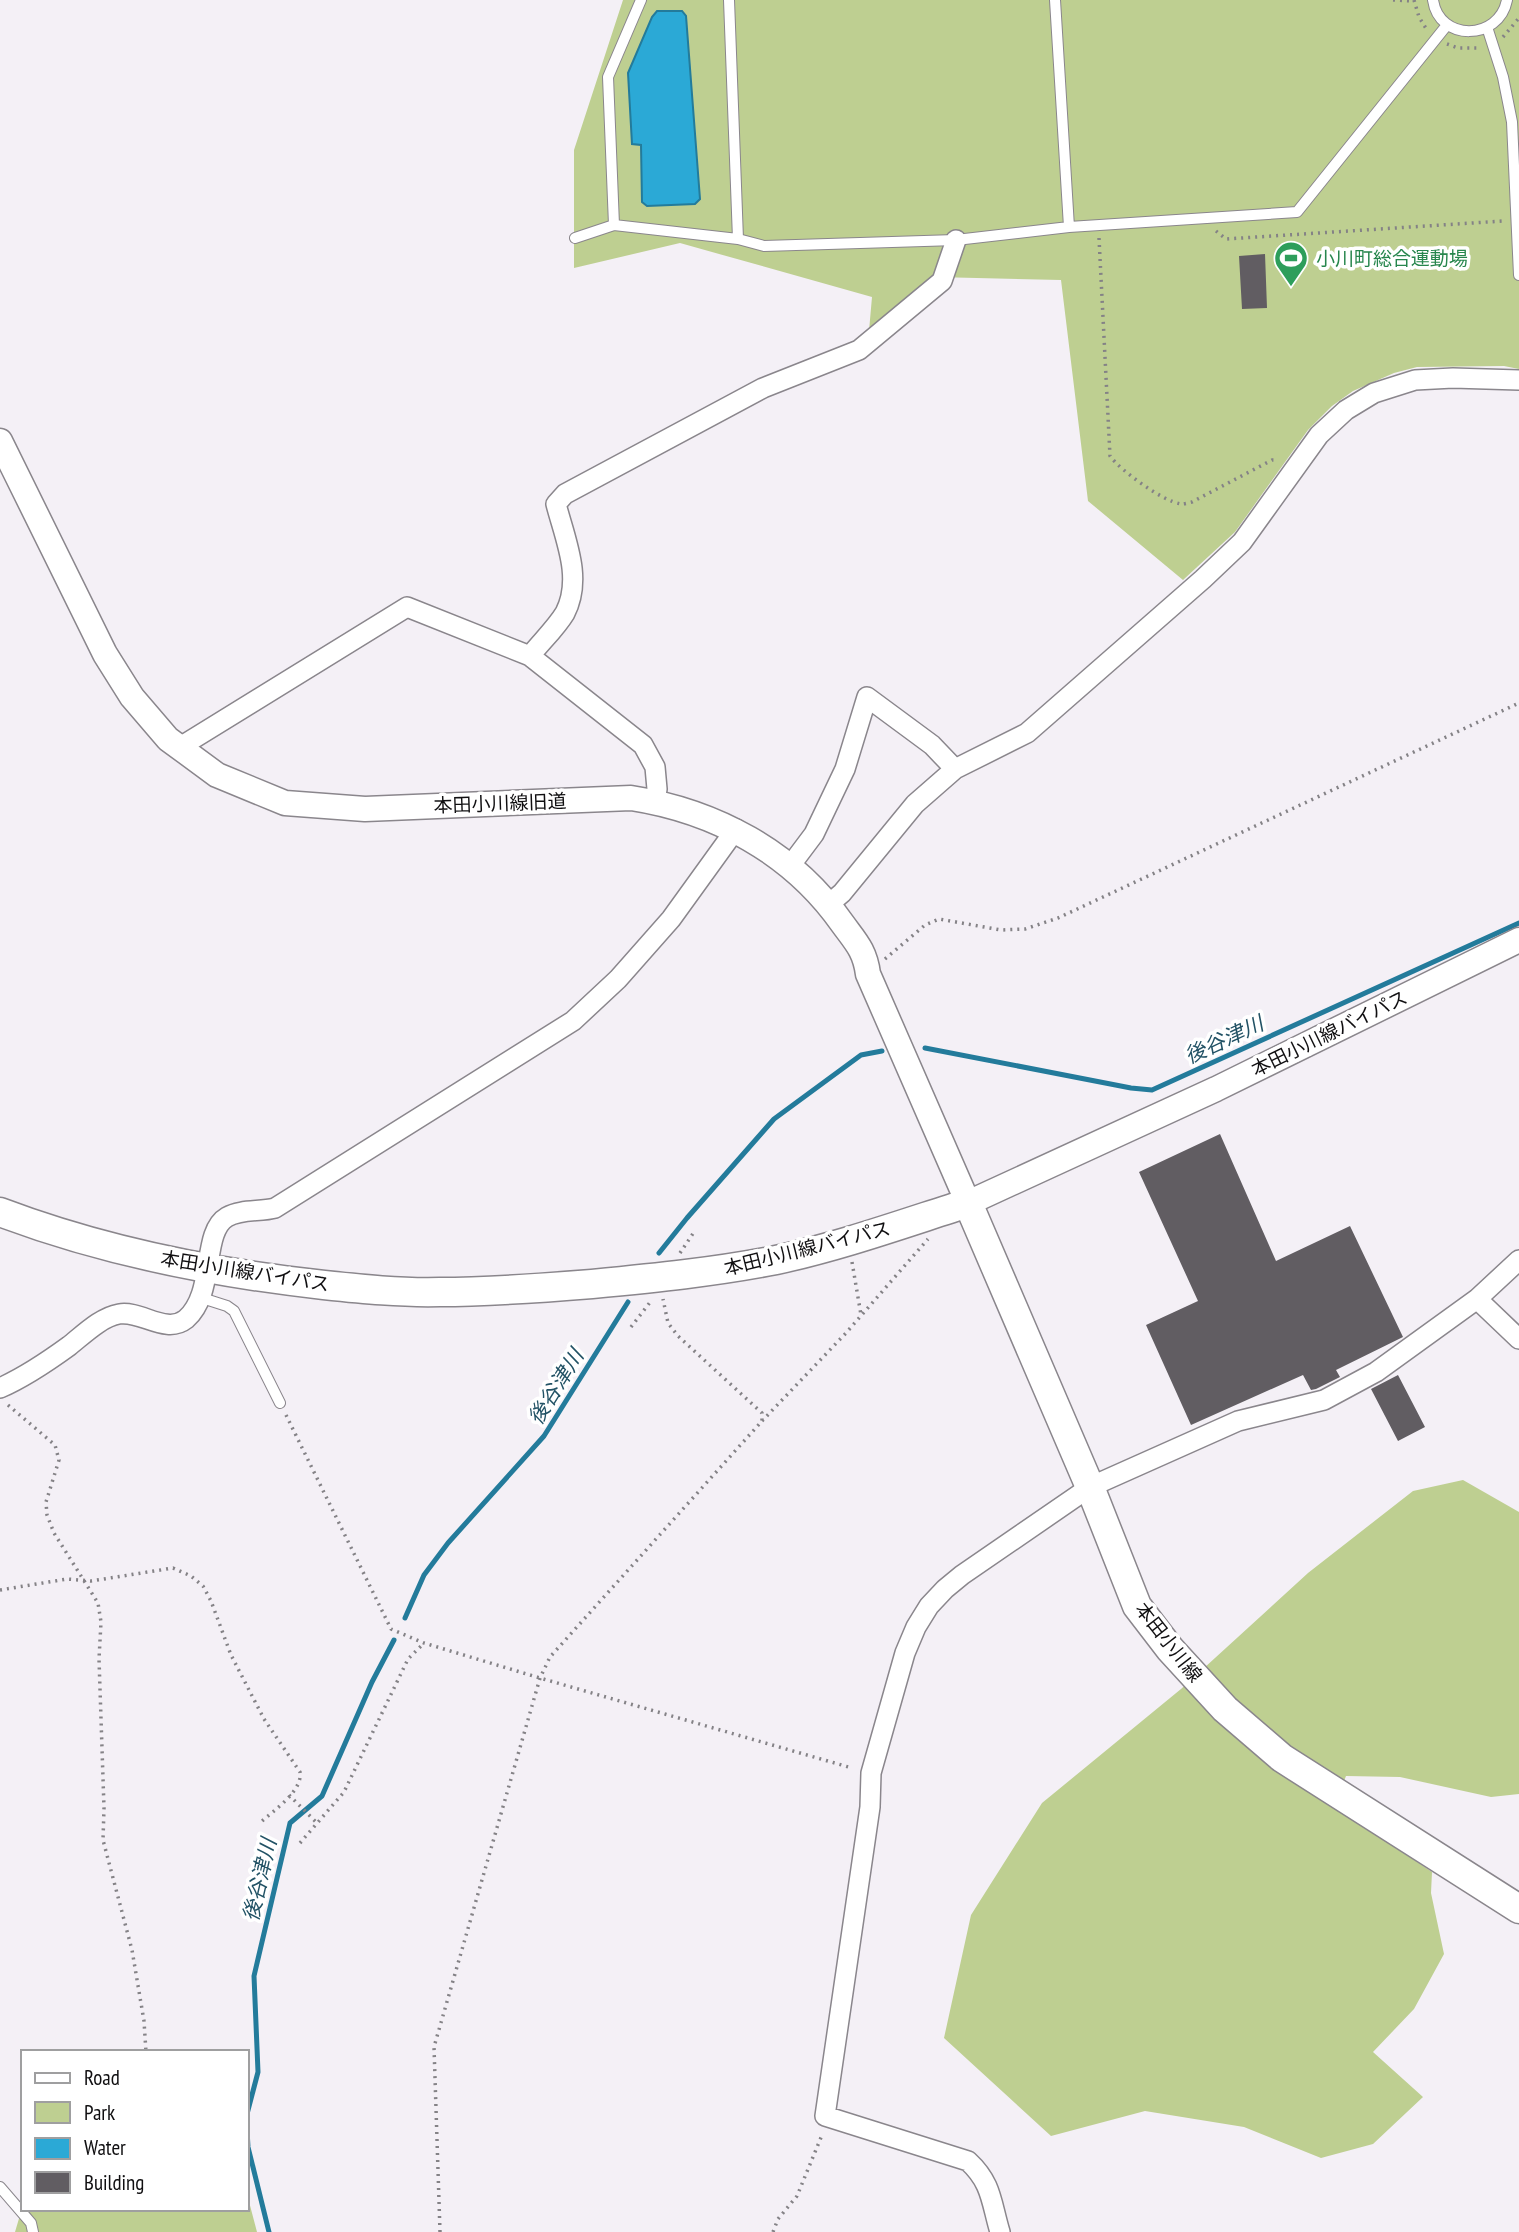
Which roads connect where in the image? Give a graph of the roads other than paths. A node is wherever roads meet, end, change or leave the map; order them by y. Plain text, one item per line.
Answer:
1 (641, 0) edge
2 (729, 0) edge
3 (1055, 0) edge
4 (1433, 0) edge
5 (1507, 0) edge
6 (1447, 25) junction
7 (1487, 27) junction
8 (614, 225) junction
9 (1069, 227) junction
10 (575, 238) dead end
11 (738, 239) junction
12 (956, 240) junction
13 (1519, 275) edge
14 (1519, 380) edge
15 (0, 441) edge
16 (530, 656) junction
17 (180, 747) junction
18 (955, 769) junction
19 (654, 802) junction
20 (736, 829) junction
21 (790, 866) junction
22 (829, 904) junction
23 (1519, 940) edge
24 (968, 1202) junction
25 (0, 1212) edge
26 (1519, 1260) edge
27 (208, 1268) junction
28 (202, 1298) junction
29 (1477, 1299) junction
30 (1519, 1339) edge
31 (0, 1388) edge
32 (280, 1403) road end
33 (1090, 1487) junction
34 (1519, 1909) edge
35 (0, 2187) edge
36 (21, 2209) edge
37 (22, 2211) edge
38 (33, 2232) edge
39 (1000, 2232) edge

1 - 8 lane
2 - 11 lane
3 - 9 lane
4 - 6 lane
5 - 7 lane
6 - 7 lane
6 - 9 lane
7 - 13 lane
8 - 10 lane
8 - 11 lane
9 - 12 lane
11 - 12 lane
12 - 16 street
14 - 18 street
15 - 17 street, 本田小川線旧道
16 - 17 street
16 - 19 street
17 - 19 street, 本田小川線旧道
18 - 21 street
18 - 22 street
19 - 20 street, 本田小川線旧道
20 - 21 street, 本田小川線旧道
20 - 27 street
21 - 22 street, 本田小川線旧道
22 - 24 street, 本田小川線旧道
23 - 24 street, 本田小川線バイパス
24 - 27 main road, 本田小川線バイパス
24 - 33 main road, 本田小川線
25 - 27 main road, 本田小川線バイパス
26 - 29 street
27 - 28 street
28 - 31 street
28 - 32 lane
29 - 30 street
29 - 33 street
33 - 34 main road, 本田小川線
33 - 39 street
35 - 36 lane
37 - 38 lane

